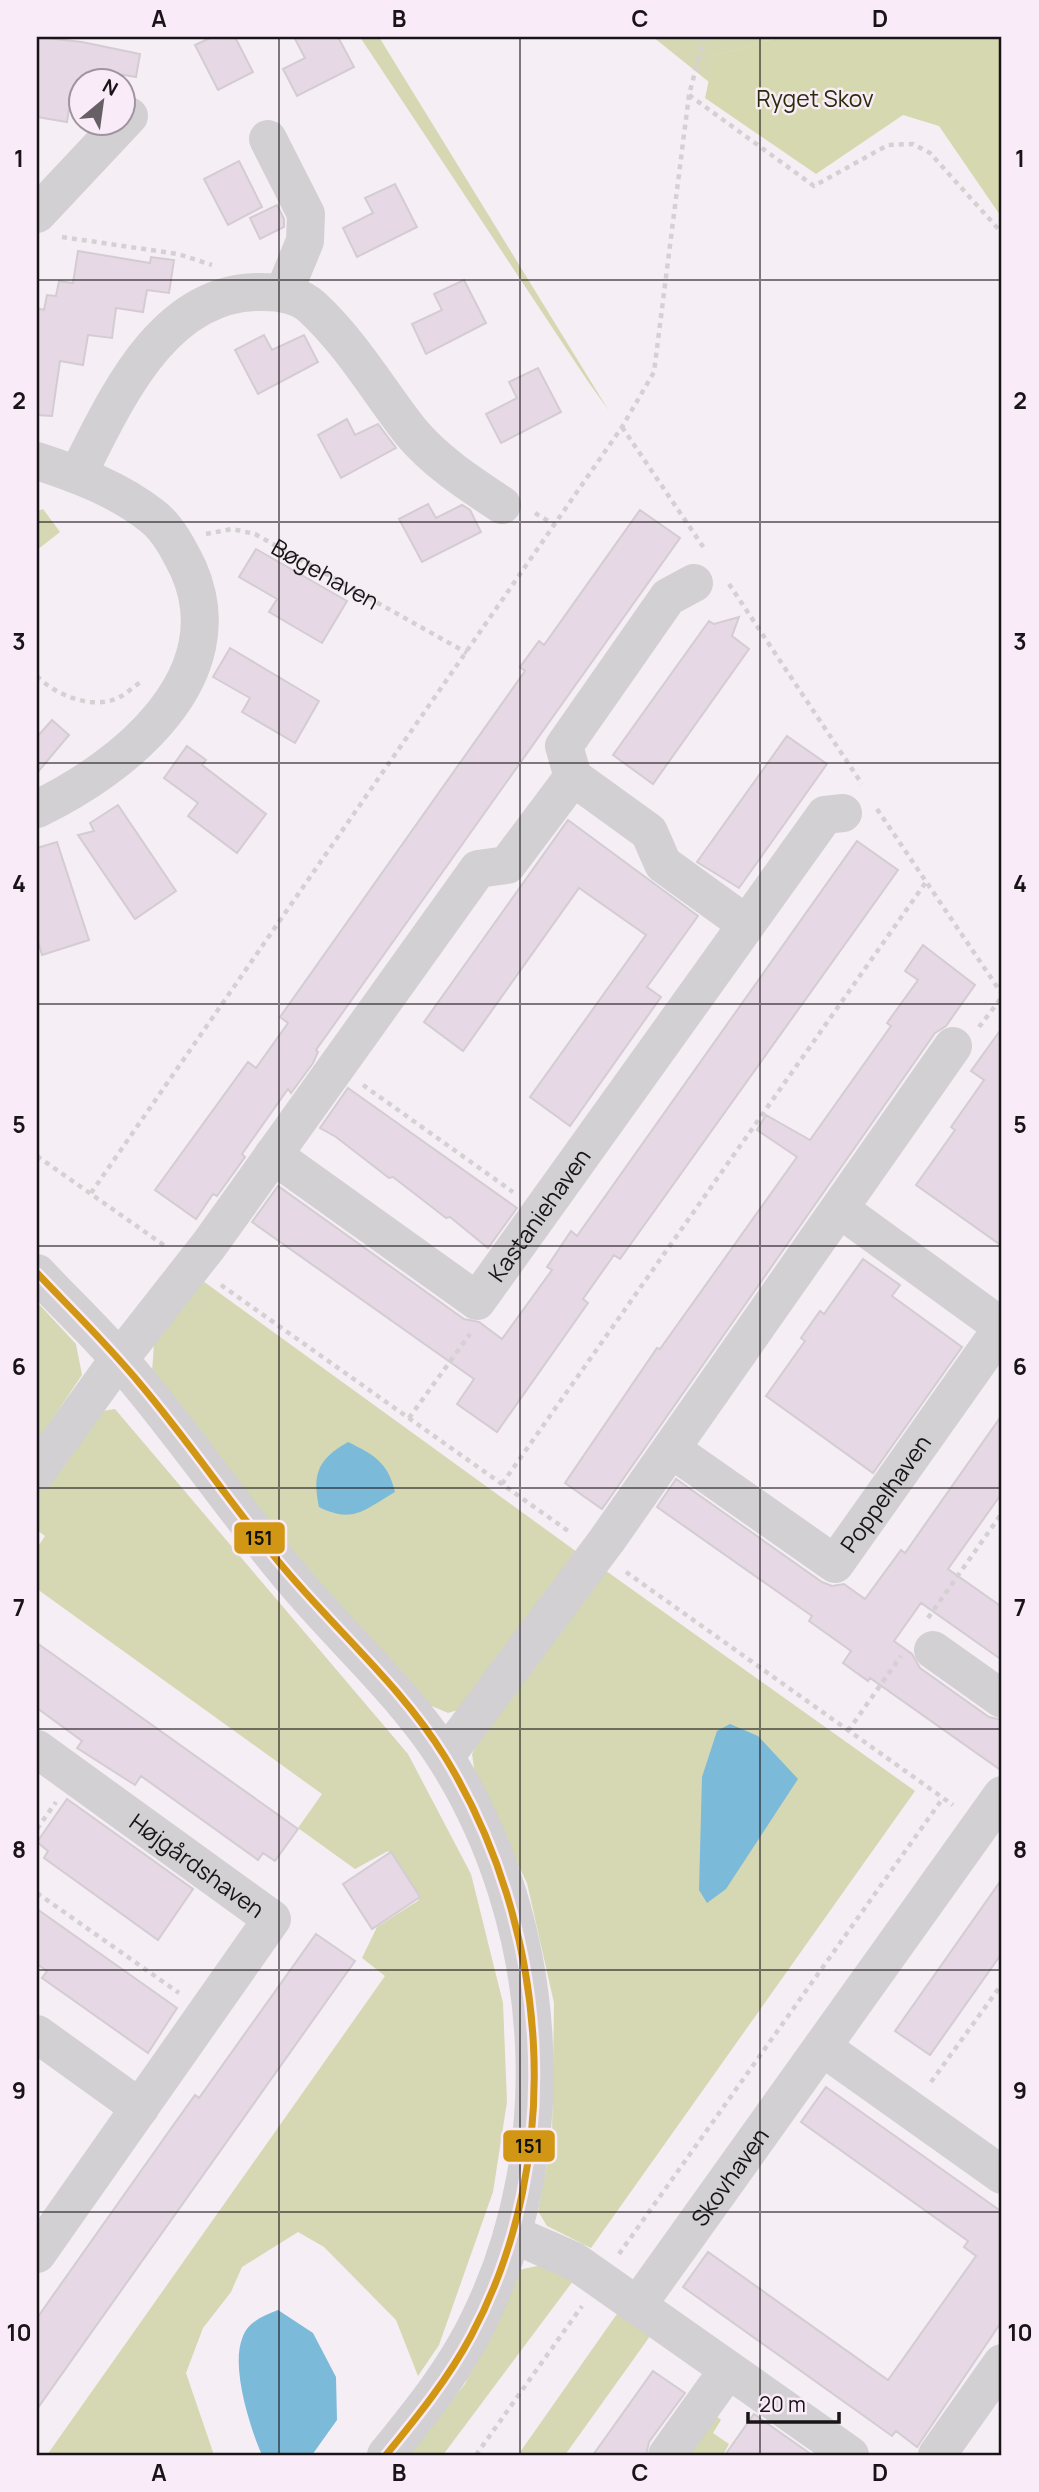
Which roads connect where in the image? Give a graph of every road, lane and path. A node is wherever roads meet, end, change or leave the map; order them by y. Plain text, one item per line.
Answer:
1 (694, 37) edge
2 (704, 37) edge
3 (702, 46) junction
4 (689, 94) junction
5 (113, 136) edge
6 (268, 139) dead end
7 (43, 224) edge
8 (1002, 233) edge
9 (239, 291) junction
10 (284, 292) junction
11 (622, 427) junction
12 (37, 461) edge
13 (78, 474) junction
14 (502, 505) dead end
15 (178, 547) junction
16 (711, 575) junction
17 (467, 653) junction
18 (149, 672) dead end
19 (37, 676) edge
20 (573, 777) junction
21 (861, 804) junction
22 (37, 809) edge
23 (926, 882) junction
24 (746, 924) junction
25 (1002, 994) edge
26 (953, 1046) dead end
27 (337, 1066) junction
28 (273, 1155) junction
29 (37, 1156) edge
30 (91, 1193) junction
31 (841, 1209) junction
32 (540, 1212) junction
33 (193, 1266) junction
34 (37, 1273) edge
35 (477, 1301) junction
36 (1002, 1328) edge
37 (119, 1359) junction
38 (409, 1418) junction
39 (671, 1449) junction
40 (37, 1472) edge
41 (502, 1484) junction
42 (598, 1552) junction
43 (933, 1650) dead end
44 (1002, 1699) edge
45 (37, 1749) edge
46 (445, 1758) junction
47 (943, 1798) junction
48 (993, 1810) edge
49 (37, 1893) edge
50 (1002, 1984) edge
51 (206, 2012) junction
52 (37, 2034) edge
53 (822, 2047) junction
54 (141, 2108) junction
55 (911, 2110) junction
56 (1000, 2170) edge
57 (512, 2234) junction
58 (37, 2254) edge
59 (601, 2280) junction
60 (637, 2306) junction
61 (1002, 2363) edge
62 (728, 2370) junction
63 (991, 2402) edge
64 (386, 2455) edge
65 (475, 2455) edge
66 (667, 2455) edge
67 (849, 2455) edge
68 (937, 2455) edge

1 - 3 path
2 - 3 path
3 - 4 path
4 - 8 path
4 - 11 path
5 - 7 street
6 - 10 street
7 - 9 path
9 - 10 street
9 - 13 street
10 - 14 street
11 - 16 path
11 - 17 path
12 - 13 street
13 - 15 street
15 - 17 path, Bøgehaven
15 - 22 street
16 - 20 street
16 - 21 path
17 - 30 path
18 - 19 path
20 - 24 street
20 - 27 street
21 - 23 path
21 - 24 street, Kastaniehaven
23 - 25 path
23 - 41 path
24 - 32 street, Kastaniehaven
26 - 31 street
27 - 28 street
27 - 32 path
28 - 33 street
28 - 35 street, Kastaniehaven
29 - 30 path
30 - 33 path
31 - 36 street, Poppelhaven
31 - 39 street
32 - 35 street, Kastaniehaven
33 - 37 street
33 - 38 path
34 - 37 street
35 - 38 path
36 - 39 street, Poppelhaven
37 - 40 street
37 - 46 street
38 - 41 path
39 - 42 street
41 - 42 path
42 - 46 street
42 - 47 path
43 - 44 street
45 - 51 street, Højgårdshaven
46 - 57 street
47 - 48 path
47 - 59 path
48 - 53 street, Skovhaven
49 - 51 path
50 - 55 path
51 - 54 street, Højgårdshaven
52 - 54 street
53 - 55 street
53 - 60 street, Skovhaven
54 - 58 street, Højgårdshaven
55 - 56 street
57 - 59 street
57 - 64 street
59 - 60 street
59 - 65 path
60 - 62 street
61 - 63 street
62 - 66 street
62 - 67 street
63 - 68 street

